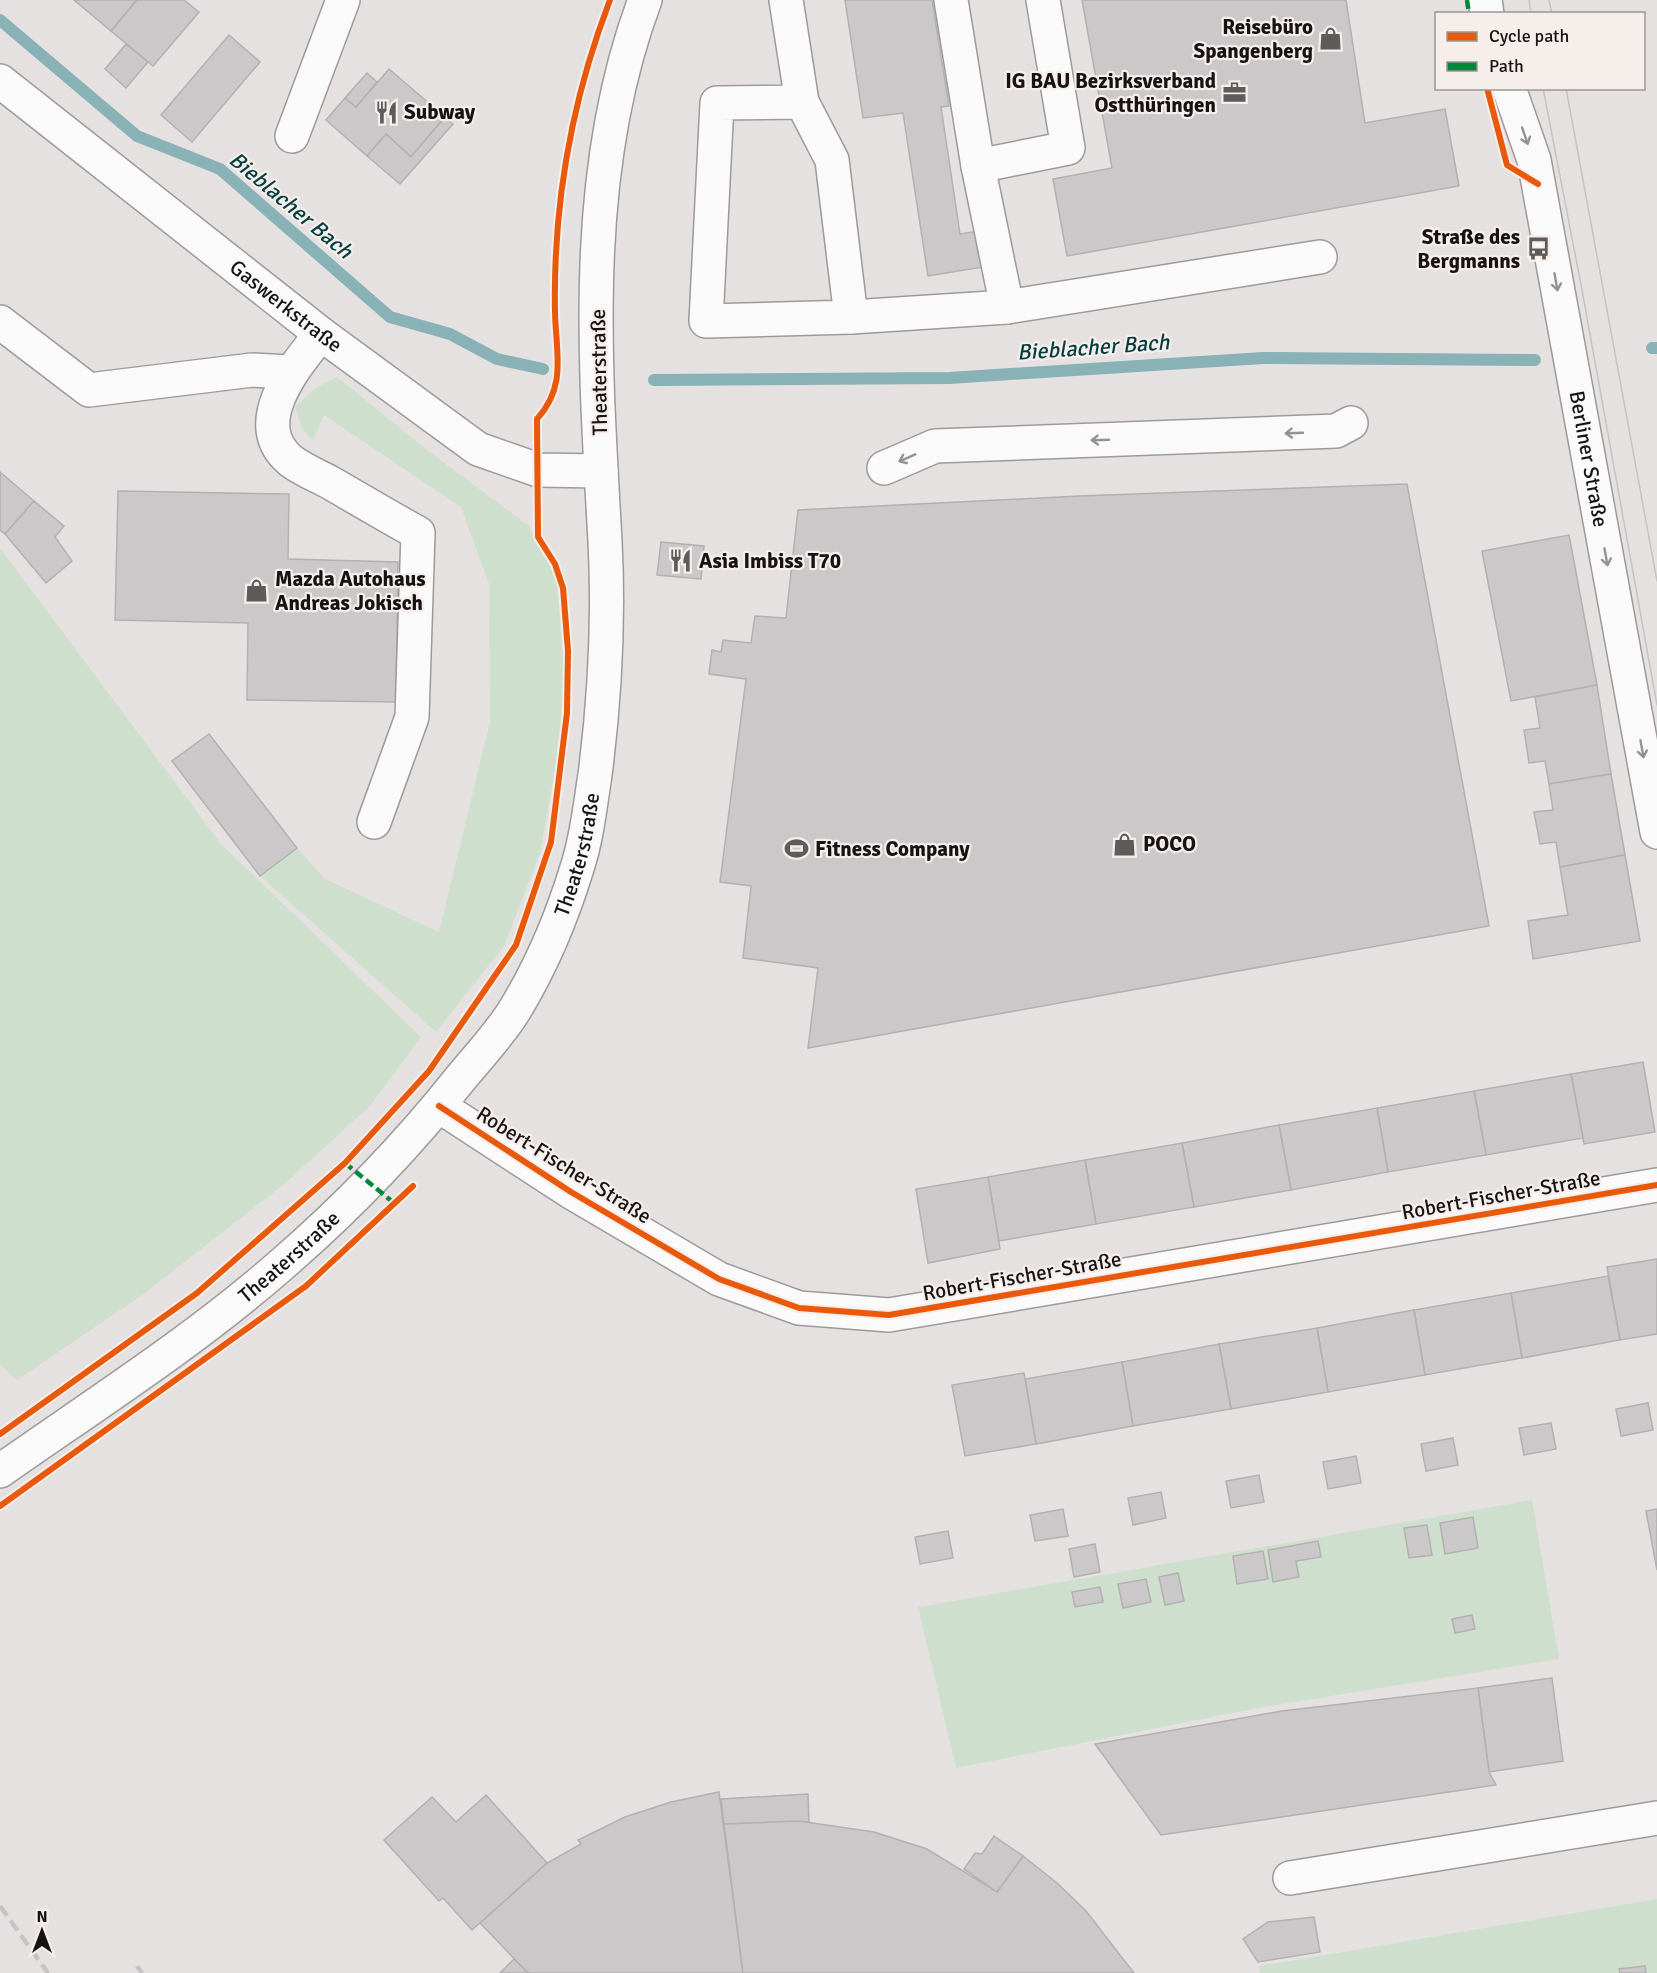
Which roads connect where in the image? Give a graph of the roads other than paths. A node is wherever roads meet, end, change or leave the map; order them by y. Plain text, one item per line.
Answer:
1 (343, 0) edge
2 (645, 0) edge
3 (786, 0) edge
4 (951, 0) edge
5 (1043, 0) edge
6 (0, 81) edge
7 (1510, 90) edge
8 (802, 102) junction
9 (292, 136) dead end
10 (978, 166) junction
11 (1320, 257) dead end
12 (1007, 307) junction
13 (851, 317) junction
14 (0, 322) edge
15 (321, 334) junction
16 (290, 372) junction
17 (1351, 423) dead end
18 (884, 468) dead end
19 (601, 471) junction
20 (374, 822) dead end
21 (1657, 832) edge
22 (439, 1106) junction
23 (1657, 1185) edge
24 (0, 1472) edge
25 (1657, 1818) edge
26 (1290, 1878) dead end

1 - 9 main road
2 - 19 main road, Theaterstraße
3 - 8 main road
4 - 10 main road
5 - 10 main road
6 - 15 main road, Gaswerkstraße
7 -> 21 main road, Berliner Straße
8 - 13 main road
8 - 13 main road
10 - 12 main road
11 - 12 main road
12 - 13 main road
14 - 16 main road
15 - 16 main road
15 - 19 main road, Gaswerkstraße
16 - 20 main road
17 -> 18 main road
19 - 22 main road, Theaterstraße
22 - 23 main road, Robert-Fischer-Straße
22 - 24 main road, Theaterstraße
25 - 26 main road

